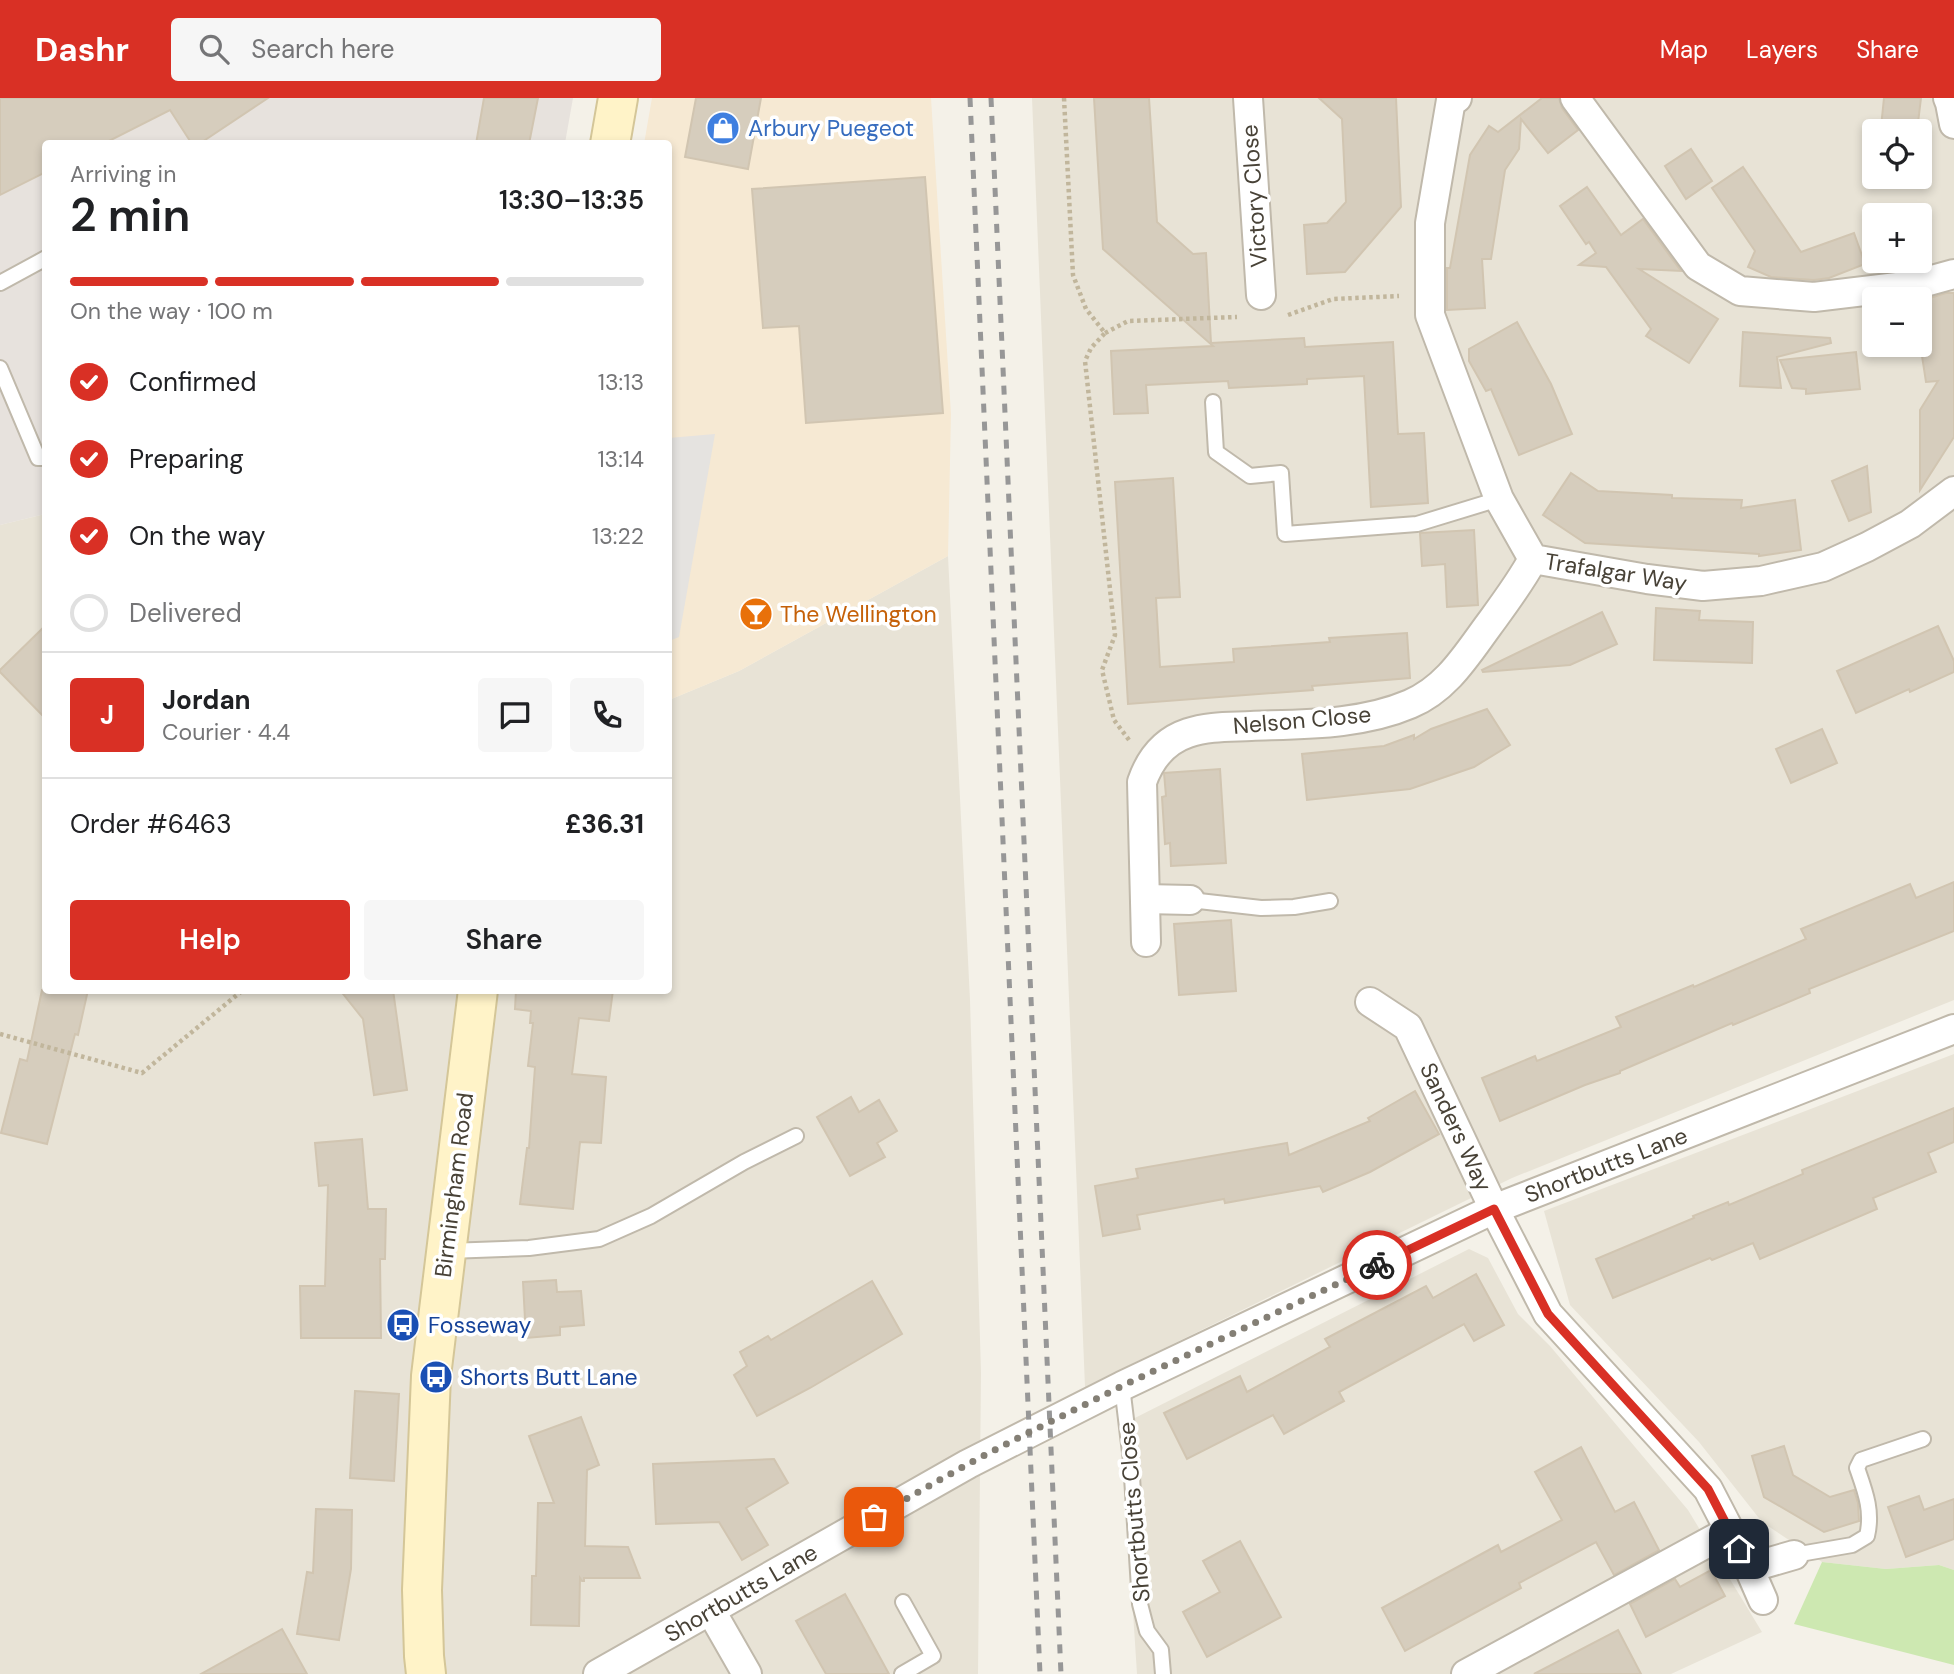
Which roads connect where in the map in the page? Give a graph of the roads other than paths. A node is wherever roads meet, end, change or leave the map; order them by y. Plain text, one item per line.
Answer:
1 (618, 98) edge
2 (1248, 98) edge
3 (1575, 98) edge
4 (1948, 98) edge
5 (1452, 99) edge
6 (1954, 124) edge
7 (611, 140) edge
8 (42, 260) edge
9 (1954, 274) edge
10 (0, 284) edge
11 (1261, 295) dead end
12 (0, 368) edge
13 (1213, 402) dead end
14 (42, 458) edge
15 (1954, 491) edge
16 (1499, 499) junction
17 (1533, 559) junction
18 (1145, 900) junction
19 (1190, 900) joint
20 (1330, 901) dead end
21 (1146, 942) dead end
22 (478, 994) edge
23 (1370, 1002) dead end
24 (1954, 1029) edge
25 (796, 1136) dead end
26 (1494, 1209) junction
27 (446, 1251) junction
28 (1122, 1386) junction
29 (1923, 1439) dead end
30 (1729, 1531) junction
31 (1794, 1555) joint
32 (1749, 1568) junction
33 (1763, 1600) dead end
34 (903, 1602) dead end
35 (711, 1611) junction
36 (426, 1674) edge
37 (598, 1674) edge
38 (747, 1674) edge
39 (902, 1674) edge
40 (1163, 1674) edge
41 (1466, 1674) edge

1 - 7 street
2 - 11 street, Victory Close
3 - 9 street
4 - 6 street
5 - 16 street, Trafalgar Way
8 - 10 lane
12 - 14 lane
13 - 16 lane
15 - 17 street, Trafalgar Way
16 - 17 street, Trafalgar Way
17 - 18 street, Nelson Close
18 - 19 street
18 - 21 street
19 - 20 lane
22 - 27 street, Birmingham Road
23 - 26 street, Sanders Way
24 - 26 street, Shortbutts Lane
25 - 27 lane
26 - 28 street, Shortbutts Lane
26 - 30 street, Sanders Way
27 - 36 street, Birmingham Road
28 - 35 street, Shortbutts Lane
28 - 40 lane, Shortbutts Close
29 - 31 lane
30 - 32 street, Sanders Way
30 - 41 street
31 - 32 street
32 - 33 street, Sanders Way
34 - 39 lane
35 - 37 street, Shortbutts Lane
35 - 38 street

